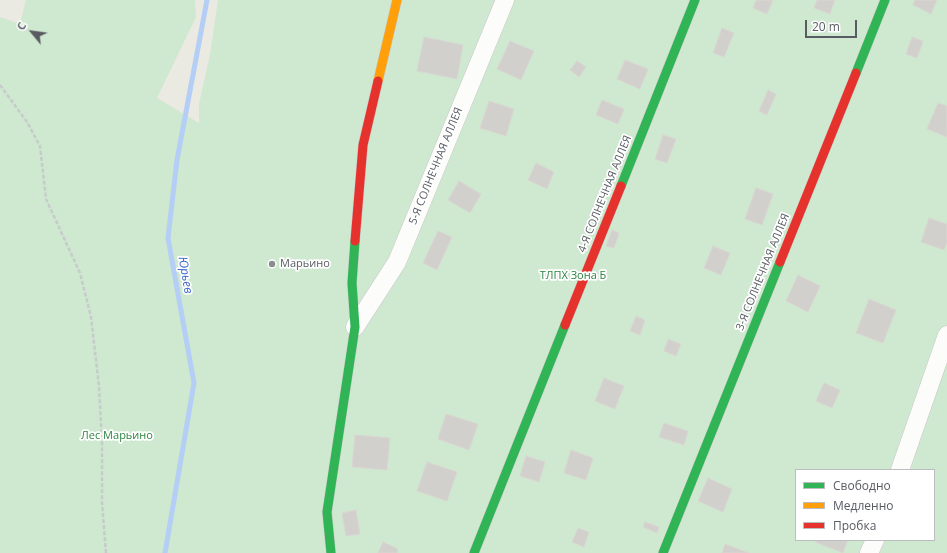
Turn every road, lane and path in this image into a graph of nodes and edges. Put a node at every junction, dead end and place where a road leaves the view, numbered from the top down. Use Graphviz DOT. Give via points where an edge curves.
graph roads {
  1 [pos="397,0"];
  2 [pos="505,0"];
  3 [pos="695,0"];
  4 [pos="885,0"];
  5 [pos="0,85"];
  6 [pos="355,327"];
  7 [pos="947,335"];
  8 [pos="900,469"];
  9 [pos="875,541"];
  10 [pos="106,553"];
  11 [pos="331,553"];
  12 [pos="474,553"];
  13 [pos="663,553"];
  14 [pos="869,553"];
  1 -- 6 [label="street" via="363,145 352,283"];
  2 -- 6 [label="street, 5-Я СОЛНЕЧНАЯ АЛЛЕЯ" via="397,262"];
  3 -- 12 [label="street, 4-Я СОЛНЕЧНАЯ АЛЛЕЯ"];
  4 -- 13 [label="street, 3-Я СОЛНЕЧНАЯ АЛЛЕЯ"];
  5 -- 10 [label="path" via="27,122 40,146 46,199 80,273 91,317 99,386"];
  6 -- 11 [label="street" via="327,512"];
  7 -- 8 [label="street"];
  9 -- 14 [label="street"];
}
